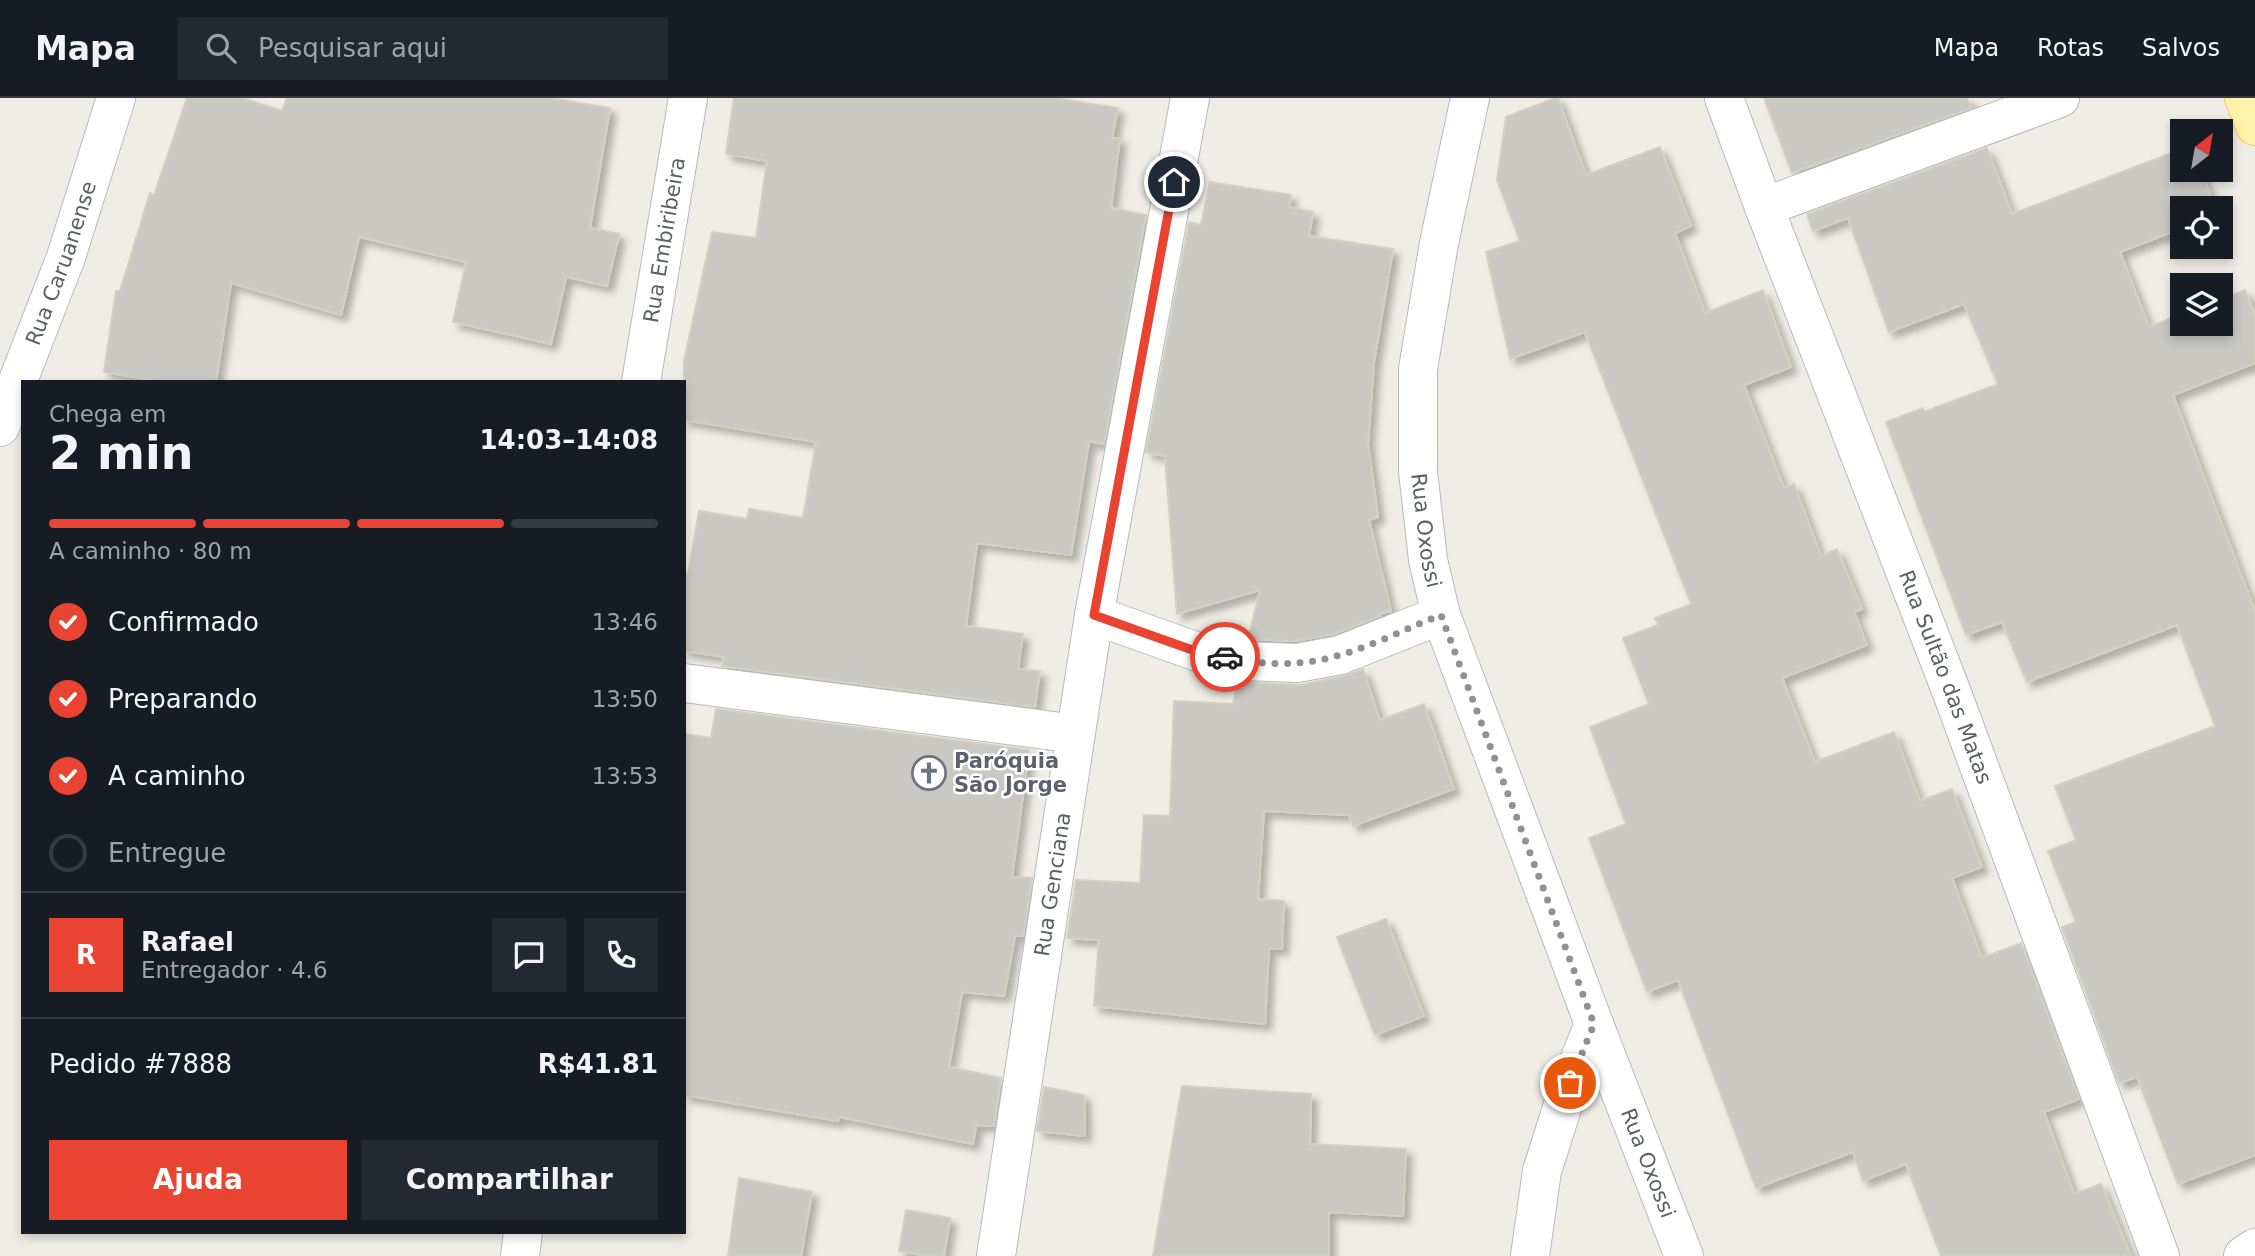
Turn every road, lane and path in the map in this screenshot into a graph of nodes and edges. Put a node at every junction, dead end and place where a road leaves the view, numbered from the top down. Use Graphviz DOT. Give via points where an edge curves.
graph roads {
  1 [pos="116,98"];
  2 [pos="688,98"];
  3 [pos="1470,98"];
  4 [pos="1724,98"];
  5 [pos="2060,98"];
  6 [pos="2244,98"];
  7 [pos="1184,99"];
  8 [pos="2255,126"];
  9 [pos="1764,207"];
  10 [pos="642,380"];
  11 [pos="0,427"];
  12 [pos="1094,615"];
  13 [pos="1441,615"];
  14 [pos="686,682"];
  15 [pos="1076,733"];
  16 [pos="1594,1024"];
  17 [pos="523,1234"];
  18 [pos="2255,1248"];
  19 [pos="520,1256"];
  20 [pos="996,1256"];
  21 [pos="1530,1256"];
  22 [pos="1684,1256"];
  23 [pos="2160,1256"];
  24 [pos="2243,1256"];
  1 -- 11 [label="street, Rua Caruanense" via="65,257"];
  2 -- 10 [label="street, Rua Embiribeira"];
  3 -- 13 [label="street, Rua Oxossi" via="1418,369 1418,471 1428,560"];
  4 -- 9 [label="street, Rua Sultão das Matas"];
  5 -- 9 [label="street"];
  6 -- 8 [label="main road"];
  7 -- 12 [label="street, Rua Genciana"];
  9 -- 23 [label="street, Rua Sultão das Matas" via="1952,692"];
  12 -- 13 [label="street" via="1198,652 1244,662 1297,663 1340,655"];
  12 -- 15 [label="street, Rua Genciana"];
  13 -- 16 [label="street, Rua Oxossi"];
  14 -- 15 [label="street"];
  15 -- 20 [label="street, Rua Genciana"];
  16 -- 21 [label="street" via="1542,1171"];
  16 -- 22 [label="street, Rua Oxossi"];
  17 -- 19 [label="street"];
  18 -- 24 [label="street"];
}
